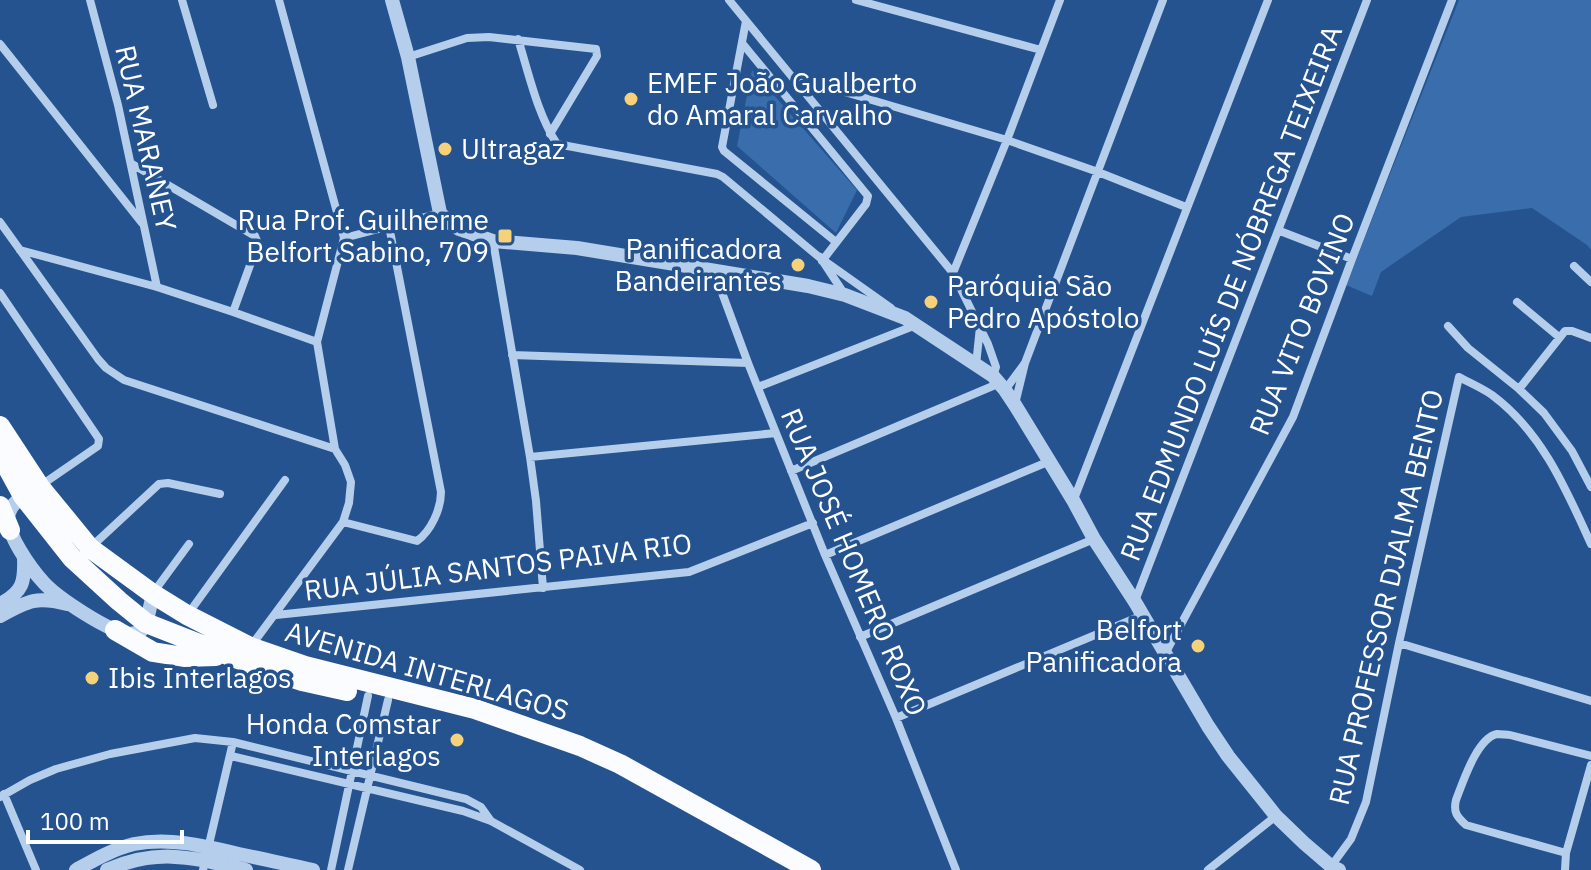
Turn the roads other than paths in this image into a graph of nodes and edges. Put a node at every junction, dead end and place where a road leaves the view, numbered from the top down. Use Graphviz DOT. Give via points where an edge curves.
graph roads {
  1 [pos="90,0"];
  2 [pos="182,0"];
  3 [pos="279,0"];
  4 [pos="392,0"];
  5 [pos="729,0"];
  6 [pos="856,0"];
  7 [pos="1060,0"];
  8 [pos="1163,0"];
  9 [pos="1268,0"];
  10 [pos="1367,0"];
  11 [pos="1452,0"];
  12 [pos="746,21"];
  13 [pos="518,39"];
  14 [pos="742,43"];
  15 [pos="0,44"];
  16 [pos="1041,50"];
  17 [pos="408,57"];
  18 [pos="794,77"];
  19 [pos="213,105"];
  20 [pos="550,134"];
  21 [pos="1007,140"];
  22 [pos="132,164"];
  23 [pos="1098,172"];
  24 [pos="1186,207"];
  25 [pos="440,213"];
  26 [pos="0,222"];
  27 [pos="143,223"];
  28 [pos="389,226"];
  29 [pos="1280,231"];
  30 [pos="344,238"];
  31 [pos="493,241"];
  32 [pos="836,242"];
  33 [pos="19,249"];
  34 [pos="822,259"];
  35 [pos="1352,259"];
  36 [pos="1574,266"];
  37 [pos="713,270"];
  38 [pos="953,273"];
  39 [pos="1591,282"];
  40 [pos="157,287"];
  41 [pos="0,293"];
  42 [pos="845,295"];
  43 [pos="1517,302"];
  44 [pos="233,312"];
  45 [pos="910,321"];
  46 [pos="980,326"];
  47 [pos="1448,326"];
  48 [pos="1559,337"];
  49 [pos="1591,338"];
  50 [pos="317,342"];
  51 [pos="512,355"];
  52 [pos="748,363"];
  53 [pos="1025,363"];
  54 [pos="976,365"];
  55 [pos="999,383"];
  56 [pos="758,387"];
  57 [pos="1519,389"];
  58 [pos="1015,405"];
  59 [pos="0,426"];
  60 [pos="776,433"];
  61 [pos="335,449"];
  62 [pos="0,454"];
  63 [pos="530,457"];
  64 [pos="1050,461"];
  65 [pos="791,471"];
  66 [pos="285,480"];
  67 [pos="1591,487"];
  68 [pos="37,493"];
  69 [pos="220,494"];
  70 [pos="1073,500"];
  71 [pos="0,506"];
  72 [pos="343,522"];
  73 [pos="813,523"];
  74 [pos="10,530"];
  75 [pos="1094,539"];
  76 [pos="189,544"];
  77 [pos="1591,544"];
  78 [pos="90,548"];
  79 [pos="825,555"];
  80 [pos="24,557"];
  81 [pos="543,588"];
  82 [pos="153,594"];
  83 [pos="0,604"];
  84 [pos="71,605"];
  85 [pos="1139,609"];
  86 [pos="187,615"];
  87 [pos="276,615"];
  88 [pos="0,616"];
  89 [pos="146,623"];
  90 [pos="115,630"];
  91 [pos="860,637"];
  92 [pos="1399,643"];
  93 [pos="250,647"];
  94 [pos="1166,652"];
  95 [pos="225,655"];
  96 [pos="378,698"];
  97 [pos="1591,701"];
  98 [pos="896,718"];
  99 [pos="233,742"];
  100 [pos="231,756"];
  101 [pos="1591,756"];
  102 [pos="1591,765"];
  103 [pos="353,772"];
  104 [pos="370,776"];
  105 [pos="350,785"];
  106 [pos="367,789"];
  107 [pos="2,796"];
  108 [pos="1276,816"];
  109 [pos="491,821"];
  110 [pos="1566,853"];
  111 [pos="206,859"];
  112 [pos="1333,869"];
  113 [pos="36,870"];
  114 [pos="76,870"];
  115 [pos="107,870"];
  116 [pos="246,870"];
  117 [pos="313,870"];
  118 [pos="331,870"];
  119 [pos="348,870"];
  120 [pos="580,870"];
  121 [pos="784,870"];
  122 [pos="811,870"];
  123 [pos="956,870"];
  124 [pos="1208,870"];
  125 [pos="1565,870"];
  1 -- 22 [label="street, RUA MARANEY"];
  2 -- 19 [label="street"];
  3 -- 30 [label="street"];
  4 -- 17 [label="street"];
  5 -- 12 [label="street"];
  6 -- 16 [label="street"];
  7 -- 16 [label="street"];
  8 -- 23 [label="street"];
  9 -- 24 [label="street"];
  10 -- 29 [label="street, RUA EDMUNDO LUÍS DE NÓBREGA TEIXEIRA"];
  11 -- 35 [label="street, RUA VITO BOVINO"];
  12 -- 14 [label="street"];
  12 -- 18 [label="street"];
  13 -- 17 [label="street" via="467,38"];
  13 -- 20 [label="street"];
  13 -- 20 [label="street" via="597,50"];
  14 -- 32 [label="street" via="724,151"];
  14 -- 32 [label="street" via="868,196"];
  15 -- 27 [label="street"];
  16 -- 21 [label="street"];
  17 -- 25 [label="street"];
  18 -- 21 [label="street"];
  18 -- 38 [label="street"];
  20 -- 34 [label="street" via="557,144 717,174"];
  21 -- 23 [label="street"];
  21 -- 38 [label="street"];
  22 -- 27 [label="street, RUA MARANEY"];
  22 -- 44 [label="street" via="255,236 257,246"];
  23 -- 24 [label="street"];
  23 -- 53 [label="street"];
  24 -- 70 [label="street"];
  25 -- 28 [label="street"];
  25 -- 31 [label="street" via="459,229"];
  26 -- 33 [label="street"];
  27 -- 40 [label="street, RUA MARANEY"];
  28 -- 30 [label="street"];
  28 -- 72 [label="street" via="441,500 417,541"];
  29 -- 35 [label="street"];
  29 -- 85 [label="street, RUA EDMUNDO LUÍS DE NÓBREGA TEIXEIRA"];
  30 -- 50 [label="street"];
  31 -- 37 [label="street" via="577,248"];
  31 -- 51 [label="street"];
  32 -- 34 [label="street"];
  33 -- 40 [label="street"];
  33 -- 61 [label="street" via="115,375"];
  34 -- 42 [label="street"];
  34 -- 45 [label="street"];
  35 -- 94 [label="street, RUA VITO BOVINO" via="1293,417"];
  36 -- 39 [label="street"];
  37 -- 42 [label="street"];
  37 -- 52 [label="street, RUA JOSÉ HOMERO ROXO"];
  38 -- 46 [label="street"];
  40 -- 44 [label="street"];
  41 -- 68 [label="street" via="99,439 98,446"];
  42 -- 45 [label="street"];
  43 -- 48 [label="street"];
  44 -- 50 [label="street"];
  45 -- 54 [label="street"];
  45 -- 56 [label="street"];
  46 -- 54 [label="street"];
  46 -- 55 [label="street"];
  47 -- 57 [label="street"];
  48 -- 49 [label="street" via="1572,331"];
  48 -- 57 [label="street"];
  50 -- 61 [label="street"];
  51 -- 52 [label="street"];
  51 -- 63 [label="street"];
  52 -- 56 [label="street, RUA JOSÉ HOMERO ROXO"];
  53 -- 55 [label="street"];
  53 -- 58 [label="street"];
  54 -- 55 [label="street"];
  55 -- 58 [label="street"];
  55 -- 65 [label="street"];
  56 -- 60 [label="street, RUA JOSÉ HOMERO ROXO"];
  57 -- 67 [label="street" via="1561,436"];
  58 -- 64 [label="street"];
  59 -- 68 [label="main road, AVENIDA INTERLAGOS"];
  60 -- 63 [label="street"];
  60 -- 65 [label="street, RUA JOSÉ HOMERO ROXO"];
  61 -- 72 [label="street" via="351,482"];
  62 -- 68 [label="main road, AVENIDA INTERLAGOS"];
  63 -- 81 [label="street"];
  64 -- 70 [label="street"];
  64 -- 79 [label="street"];
  65 -- 73 [label="street, RUA JOSÉ HOMERO ROXO"];
  66 -- 86 [label="street"];
  68 -- 74 [label="street" via="9,510"];
  68 -- 78 [label="main road, AVENIDA INTERLAGOS"];
  68 -- 89 [label="main road, AVENIDA INTERLAGOS" via="72,558"];
  69 -- 78 [label="street" via="159,484"];
  70 -- 75 [label="street"];
  71 -- 74 [label="main road"];
  72 -- 87 [label="street"];
  73 -- 79 [label="street, RUA JOSÉ HOMERO ROXO"];
  73 -- 81 [label="street, RUA JÚLIA SANTOS PAIVA RIO" via="689,572"];
  74 -- 80 [label="street"];
  75 -- 85 [label="street"];
  75 -- 91 [label="street"];
  76 -- 82 [label="street"];
  77 -- 92 [label="street, RUA PROFESSOR DJALMA BENTO" via="1548,455 1531,433 1491,394 1459,377"];
  78 -- 82 [label="main road, AVENIDA INTERLAGOS"];
  79 -- 91 [label="street, RUA JOSÉ HOMERO ROXO"];
  80 -- 83 [label="street" via="22,586"];
  80 -- 84 [label="street"];
  81 -- 87 [label="street, RUA JÚLIA SANTOS PAIVA RIO"];
  82 -- 86 [label="main road, AVENIDA INTERLAGOS"];
  82 -- 89 [label="street"];
  84 -- 88 [label="street" via="32,601"];
  84 -- 90 [label="street"];
  85 -- 94 [label="street"];
  85 -- 98 [label="street"];
  86 -- 93 [label="main road, AVENIDA INTERLAGOS"];
  87 -- 93 [label="street"];
  89 -- 90 [label="street" via="135,633"];
  89 -- 95 [label="main road, AVENIDA INTERLAGOS"];
  90 -- 95 [label="main road" via="153,652"];
  91 -- 98 [label="street, RUA JOSÉ HOMERO ROXO"];
  92 -- 97 [label="street"];
  92 -- 112 [label="street, RUA PROFESSOR DJALMA BENTO" via="1366,802"];
  93 -- 122 [label="main road, AVENIDA INTERLAGOS" via="475,709 580,746"];
  94 -- 108 [label="street" via="1228,756"];
  95 -- 96 [label="main road, AVENIDA INTERLAGOS" via="302,681"];
  96 -- 103 [label="street"];
  96 -- 104 [label="street"];
  96 -- 121 [label="main road, AVENIDA INTERLAGOS" via="479,723 573,756"];
  98 -- 123 [label="street, RUA JOSÉ HOMERO ROXO"];
  99 -- 100 [label="street"];
  99 -- 103 [label="street"];
  99 -- 107 [label="street" via="195,738 110,754 56,769"];
  100 -- 105 [label="street"];
  100 -- 111 [label="street"];
  101 -- 110 [label="street" via="1493,735 1477,752 1454,807 1466,825"];
  102 -- 110 [label="street"];
  103 -- 104 [label="street"];
  103 -- 105 [label="street"];
  104 -- 106 [label="street"];
  104 -- 109 [label="street" via="470,801"];
  105 -- 106 [label="street"];
  105 -- 118 [label="street"];
  106 -- 109 [label="street"];
  106 -- 119 [label="street"];
  107 -- 113 [label="street"];
  108 -- 112 [label="street"];
  108 -- 124 [label="street"];
  109 -- 120 [label="street"];
  110 -- 125 [label="street"];
  111 -- 114 [label="street" via="181,842 134,844"];
  111 -- 115 [label="street" via="168,855"];
  111 -- 116 [label="street"];
  111 -- 117 [label="street"];
}
